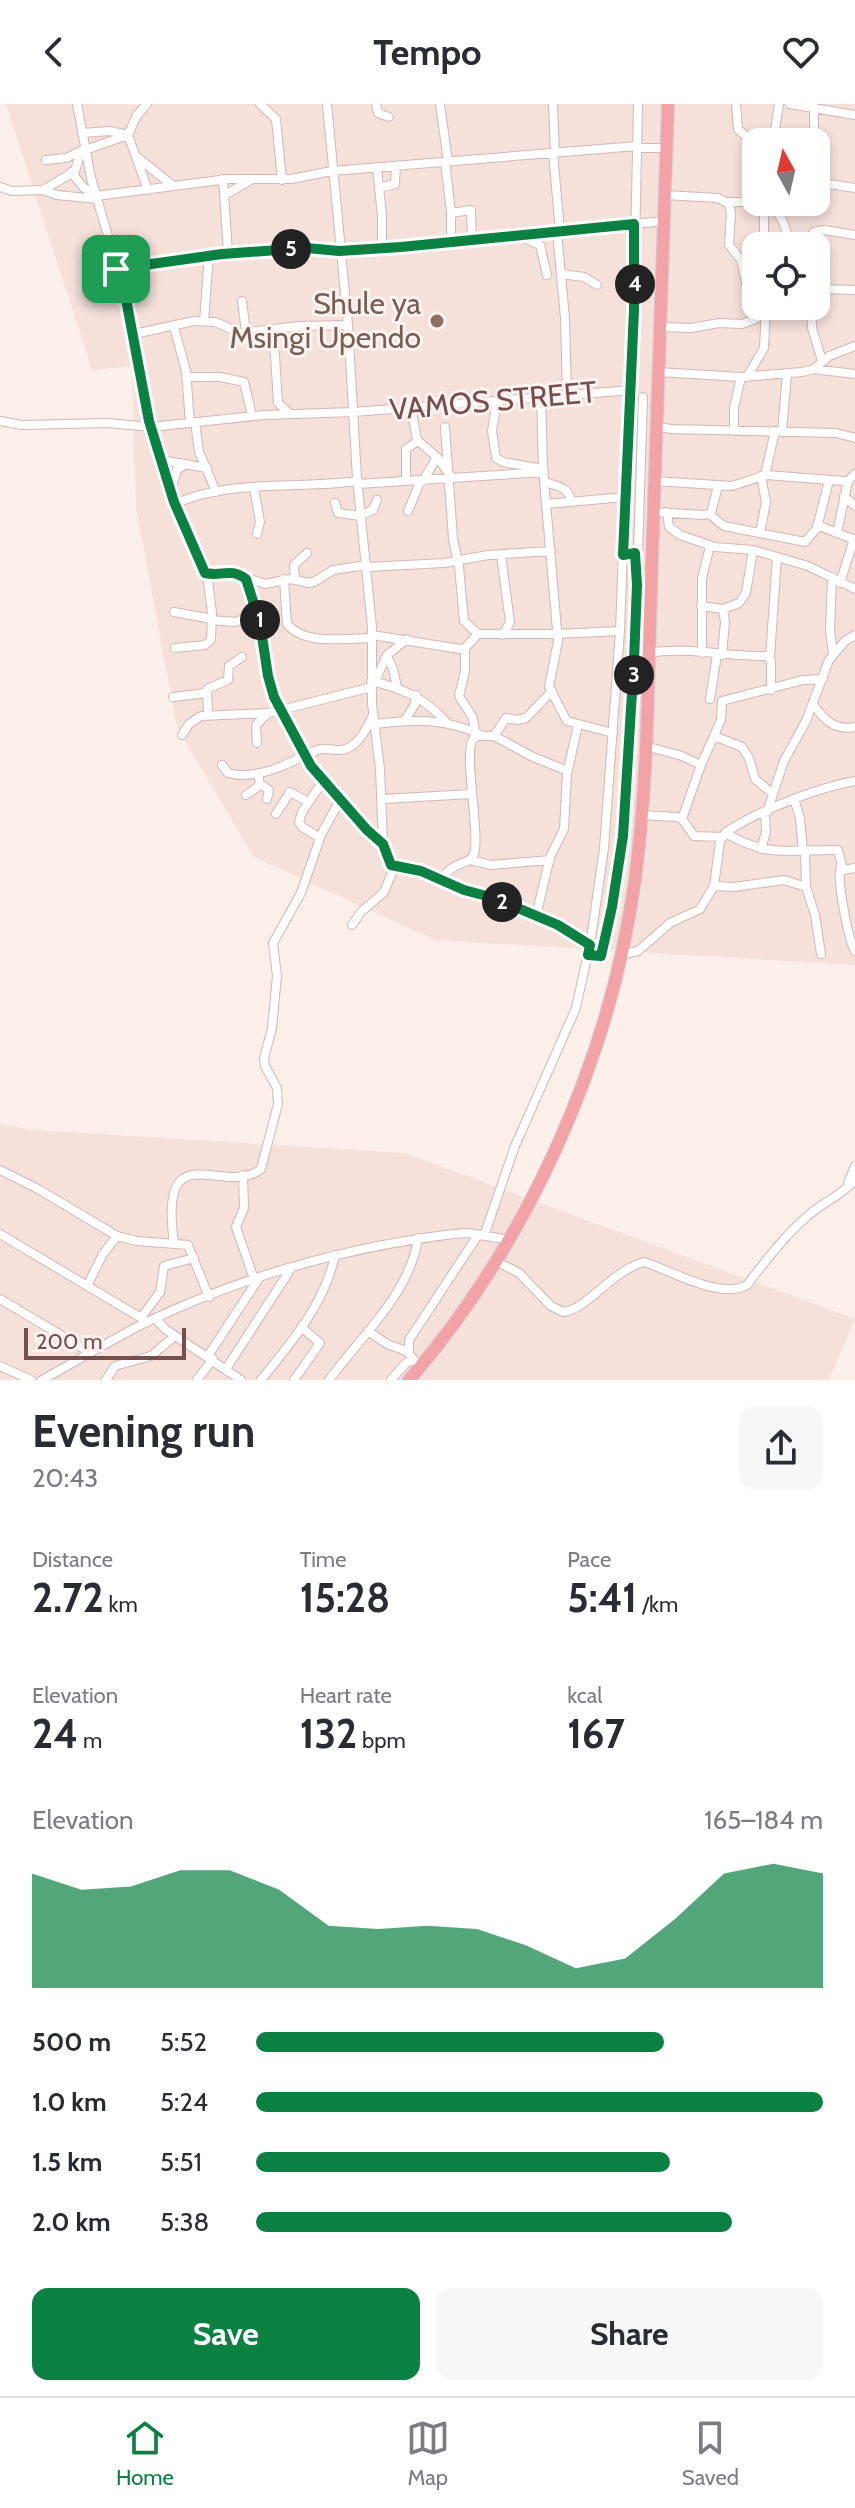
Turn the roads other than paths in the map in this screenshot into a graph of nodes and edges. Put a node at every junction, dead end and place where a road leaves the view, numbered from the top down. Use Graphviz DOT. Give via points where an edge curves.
graph roads {
  1 [pos="77,104"];
  2 [pos="147,104"];
  3 [pos="260,104"];
  4 [pos="275,104"];
  5 [pos="327,104"];
  6 [pos="376,104"];
  7 [pos="440,104"];
  8 [pos="553,104"];
  9 [pos="638,104"];
  10 [pos="668,104"];
  11 [pos="736,104"];
  12 [pos="779,104"];
  13 [pos="790,104"];
  14 [pos="802,105"];
  15 [pos="814,107"];
  16 [pos="855,115"];
  17 [pos="389,117"];
  18 [pos="276,118"];
  19 [pos="775,128"];
  20 [pos="814,128"];
  21 [pos="82,133"];
  22 [pos="742,133"];
  23 [pos="128,135"];
  24 [pos="637,147"];
  25 [pos="667,148"];
  26 [pos="84,150"];
  27 [pos="554,153"];
  28 [pos="137,157"];
  29 [pos="46,160"];
  30 [pos="447,162"];
  31 [pos="396,166"];
  32 [pos="377,167"];
  33 [pos="332,171"];
  34 [pos="71,172"];
  35 [pos="223,179"];
  36 [pos="252,179"];
  37 [pos="282,180"];
  38 [pos="830,184"];
  39 [pos="172,185"];
  40 [pos="0,187"];
  41 [pos="379,188"];
  42 [pos="855,188"];
  43 [pos="43,190"];
  44 [pos="148,190"];
  45 [pos="665,195"];
  46 [pos="96,196"];
  47 [pos="225,196"];
  48 [pos="727,202"];
  49 [pos="742,202"];
  50 [pos="451,213"];
  51 [pos="664,221"];
  52 [pos="634,224"];
  53 [pos="559,232"];
  54 [pos="814,232"];
  55 [pos="524,235"];
  56 [pos="855,235"];
  57 [pos="472,241"];
  58 [pos="451,243"];
  59 [pos="382,248"];
  60 [pos="339,251"];
  61 [pos="228,253"];
  62 [pos="209,255"];
  63 [pos="742,268"];
  64 [pos="116,269"];
  65 [pos="561,274"];
  66 [pos="547,275"];
  67 [pos="597,285"];
  68 [pos="830,289"];
  69 [pos="855,290"];
  70 [pos="242,301"];
  71 [pos="752,320"];
  72 [pos="766,320"];
  73 [pos="812,320"];
  74 [pos="204,321"];
  75 [pos="348,325"];
  76 [pos="174,327"];
  77 [pos="660,327"];
  78 [pos="284,328"];
  79 [pos="271,329"];
  80 [pos="246,332"];
  81 [pos="134,334"];
  82 [pos="273,346"];
  83 [pos="855,346"];
  84 [pos="837,353"];
  85 [pos="822,361"];
  86 [pos="812,369"];
  87 [pos="658,372"];
  88 [pos="838,372"];
  89 [pos="787,374"];
  90 [pos="855,374"];
  91 [pos="186,377"];
  92 [pos="744,377"];
  93 [pos="631,393"];
  94 [pos="567,394"];
  95 [pos="541,395"];
  96 [pos="650,397"];
  97 [pos="497,400"];
  98 [pos="411,407"];
  99 [pos="354,412"];
  100 [pos="291,414"];
  101 [pos="252,416"];
  102 [pos="0,421"];
  103 [pos="192,423"];
  104 [pos="655,426"];
  105 [pos="151,427"];
  106 [pos="445,427"];
  107 [pos="734,431"];
  108 [pos="778,432"];
  109 [pos="854,436"];
  110 [pos="418,441"];
  111 [pos="199,452"];
  112 [pos="437,457"];
  113 [pos="161,460"];
  114 [pos="186,464"];
  115 [pos="207,468"];
  116 [pos="544,475"];
  117 [pos="763,475"];
  118 [pos="450,477"];
  119 [pos="852,477"];
  120 [pos="829,480"];
  121 [pos="406,481"];
  122 [pos="655,481"];
  123 [pos="421,482"];
  124 [pos="358,483"];
  125 [pos="718,486"];
  126 [pos="254,488"];
  127 [pos="171,490"];
  128 [pos="216,492"];
  129 [pos="625,497"];
  130 [pos="844,498"];
  131 [pos="377,500"];
  132 [pos="571,501"];
  133 [pos="335,503"];
  134 [pos="175,504"];
  135 [pos="546,504"];
  136 [pos="824,506"];
  137 [pos="855,506"];
  138 [pos="408,511"];
  139 [pos="660,512"];
  140 [pos="709,514"];
  141 [pos="361,516"];
  142 [pos="817,525"];
  143 [pos="760,533"];
  144 [pos="837,533"];
  145 [pos="257,534"];
  146 [pos="854,539"];
  147 [pos="710,546"];
  148 [pos="652,549"];
  149 [pos="753,550"];
  150 [pos="551,551"];
  151 [pos="307,553"];
  152 [pos="636,553"];
  153 [pos="501,555"];
  154 [pos="623,555"];
  155 [pos="777,557"];
  156 [pos="457,561"];
  157 [pos="367,566"];
  158 [pos="205,573"];
  159 [pos="220,575"];
  160 [pos="246,579"];
  161 [pos="284,579"];
  162 [pos="295,580"];
  163 [pos="836,580"];
  164 [pos="855,589"];
  165 [pos="210,590"];
  166 [pos="701,606"];
  167 [pos="723,609"];
  168 [pos="174,612"];
  169 [pos="258,614"];
  170 [pos="212,620"];
  171 [pos="620,631"];
  172 [pos="478,634"];
  173 [pos="557,634"];
  174 [pos="503,635"];
  175 [pos="855,635"];
  176 [pos="372,636"];
  177 [pos="407,639"];
  178 [pos="175,648"];
  179 [pos="465,648"];
  180 [pos="648,653"];
  181 [pos="702,653"];
  182 [pos="833,654"];
  183 [pos="720,655"];
  184 [pos="387,656"];
  185 [pos="242,657"];
  186 [pos="770,657"];
  187 [pos="823,679"];
  188 [pos="372,683"];
  189 [pos="397,687"];
  190 [pos="771,690"];
  191 [pos="552,691"];
  192 [pos="206,693"];
  193 [pos="416,695"];
  194 [pos="173,697"];
  195 [pos="710,699"];
  196 [pos="813,704"];
  197 [pos="281,709"];
  198 [pos="269,713"];
  199 [pos="208,714"];
  200 [pos="374,720"];
  201 [pos="405,720"];
  202 [pos="447,723"];
  203 [pos="578,725"];
  204 [pos="855,727"];
  205 [pos="613,733"];
  206 [pos="479,734"];
  207 [pos="182,735"];
  208 [pos="494,736"];
  209 [pos="714,736"];
  210 [pos="257,743"];
  211 [pos="645,746"];
  212 [pos="306,755"];
  213 [pos="222,765"];
  214 [pos="701,765"];
  215 [pos="568,771"];
  216 [pos="259,773"];
  217 [pos="324,780"];
  218 [pos="855,781"];
  219 [pos="260,784"];
  220 [pos="472,794"];
  221 [pos="773,794"];
  222 [pos="246,795"];
  223 [pos="267,799"];
  224 [pos="382,799"];
  225 [pos="794,799"];
  226 [pos="340,800"];
  227 [pos="308,802"];
  228 [pos="766,813"];
  229 [pos="276,814"];
  230 [pos="641,815"];
  231 [pos="682,819"];
  232 [pos="724,835"];
  233 [pos="320,838"];
  234 [pos="604,842"];
  235 [pos="622,842"];
  236 [pos="383,844"];
  237 [pos="761,849"];
  238 [pos="804,851"];
  239 [pos="470,860"];
  240 [pos="550,860"];
  241 [pos="842,866"];
  242 [pos="394,868"];
  243 [pos="855,868"];
  244 [pos="441,880"];
  245 [pos="714,886"];
  246 [pos="806,887"];
  247 [pos="536,916"];
  248 [pos="352,925"];
  249 [pos="589,950"];
  250 [pos="855,951"];
  251 [pos="821,954"];
  252 [pos="601,956"];
  253 [pos="620,957"];
  254 [pos="855,1166"];
  255 [pos="0,1170"];
  256 [pos="243,1175"];
  257 [pos="855,1180"];
  258 [pos="855,1190"];
  259 [pos="841,1194"];
  260 [pos="0,1234"];
  261 [pos="117,1236"];
  262 [pos="481,1236"];
  263 [pos="418,1238"];
  264 [pos="509,1240"];
  265 [pos="174,1243"];
  266 [pos="335,1255"];
  267 [pos="194,1258"];
  268 [pos="496,1261"];
  269 [pos="290,1270"];
  270 [pos="257,1279"];
  271 [pos="87,1286"];
  272 [pos="209,1297"];
  273 [pos="0,1299"];
  274 [pos="149,1319"];
  275 [pos="301,1327"];
  276 [pos="368,1331"];
  277 [pos="175,1336"];
  278 [pos="91,1353"];
  279 [pos="211,1358"];
  280 [pos="414,1360"];
  281 [pos="0,1366"];
  282 [pos="226,1369"];
  283 [pos="31,1380"];
  284 [pos="42,1380"];
  285 [pos="106,1380"];
  286 [pos="197,1380"];
  287 [pos="241,1380"];
  288 [pos="261,1380"];
  289 [pos="294,1380"];
  290 [pos="329,1380"];
  291 [pos="391,1380"];
  292 [pos="409,1380"];
  1 -- 21 [label="street"];
  2 -- 23 [label="street"];
  3 -- 18 [label="street"];
  4 -- 18 [label="street"];
  5 -- 33 [label="street"];
  6 -- 17 [label="street" via="378,113"];
  7 -- 30 [label="street"];
  8 -- 27 [label="street"];
  9 -- 24 [label="street"];
  10 -- 25 [label="highway"];
  11 -- 22 [label="street"];
  12 -- 19 [label="street"];
  13 -- 14 [label="street"];
  14 -- 15 [label="street"];
  15 -- 16 [label="street"];
  15 -- 20 [label="street"];
  18 -- 37 [label="street"];
  21 -- 23 [label="street"];
  21 -- 26 [label="street"];
  23 -- 26 [label="street"];
  23 -- 28 [label="street"];
  24 -- 25 [label="street"];
  24 -- 27 [label="street"];
  24 -- 52 [label="street"];
  25 -- 45 [label="highway"];
  26 -- 29 [label="street"];
  26 -- 34 [label="street"];
  26 -- 46 [label="street"];
  27 -- 30 [label="street"];
  27 -- 53 [label="street"];
  28 -- 39 [label="street"];
  28 -- 44 [label="street"];
  30 -- 31 [label="street"];
  30 -- 50 [label="street"];
  31 -- 32 [label="street"];
  31 -- 41 [label="street" via="395,184"];
  32 -- 33 [label="street"];
  32 -- 41 [label="street"];
  33 -- 37 [label="street"];
  33 -- 60 [label="street"];
  34 -- 43 [label="street"];
  34 -- 46 [label="street"];
  35 -- 36 [label="street"];
  35 -- 39 [label="street"];
  35 -- 47 [label="street"];
  36 -- 37 [label="street"];
  36 -- 47 [label="street"];
  38 -- 42 [label="street"];
  39 -- 44 [label="street"];
  40 -- 43 [label="street"];
  41 -- 59 [label="street"];
  43 -- 46 [label="street"];
  44 -- 46 [label="street"];
  45 -- 48 [label="street"];
  45 -- 51 [label="highway"];
  46 -- 64 [label="street"];
  47 -- 61 [label="street"];
  48 -- 49 [label="street"];
  48 -- 63 [label="street" via="729,245"];
  50 -- 57 [label="street" via="471,210"];
  50 -- 58 [label="street"];
  51 -- 52 [label="street"];
  51 -- 77 [label="highway"];
  52 -- 53 [label="street"];
  52 -- 93 [label="street"];
  53 -- 55 [label="street"];
  53 -- 65 [label="street"];
  54 -- 56 [label="street"];
  55 -- 57 [label="street"];
  55 -- 66 [label="street" via="540,245"];
  57 -- 58 [label="street"];
  58 -- 59 [label="street"];
  59 -- 60 [label="street"];
  60 -- 61 [label="street"];
  60 -- 75 [label="street"];
  61 -- 62 [label="street"];
  62 -- 64 [label="street"];
  62 -- 74 [label="street"];
  64 -- 81 [label="street"];
  65 -- 67 [label="street"];
  65 -- 94 [label="street"];
  68 -- 69 [label="street"];
  70 -- 80 [label="street"];
  71 -- 77 [label="street"];
  72 -- 92 [label="street" via="764,348"];
  73 -- 85 [label="street"];
  74 -- 76 [label="street"];
  74 -- 80 [label="street"];
  75 -- 78 [label="street"];
  75 -- 99 [label="street"];
  76 -- 81 [label="street"];
  76 -- 91 [label="street"];
  77 -- 87 [label="highway"];
  78 -- 79 [label="street"];
  78 -- 82 [label="street"];
  79 -- 80 [label="street"];
  79 -- 82 [label="street"];
  81 -- 105 [label="street"];
  82 -- 100 [label="street" via="278,403"];
  83 -- 84 [label="street"];
  84 -- 85 [label="street"];
  84 -- 88 [label="street"];
  85 -- 86 [label="street"];
  86 -- 88 [label="street"];
  86 -- 89 [label="street"];
  87 -- 92 [label="street"];
  87 -- 96 [label="highway"];
  88 -- 90 [label="street"];
  89 -- 92 [label="street"];
  89 -- 108 [label="street"];
  91 -- 101 [label="street" via="244,382"];
  91 -- 103 [label="street"];
  92 -- 107 [label="street" via="734,408"];
  93 -- 94 [label="street, VAMOS STREET"];
  93 -- 96 [label="street, VAMOS STREET"];
  93 -- 129 [label="street"];
  94 -- 95 [label="street, VAMOS STREET"];
  95 -- 97 [label="street, VAMOS STREET"];
  95 -- 116 [label="street"];
  96 -- 104 [label="highway"];
  96 -- 152 [label="street"];
  97 -- 98 [label="street, VAMOS STREET"];
  97 -- 116 [label="street" via="492,431 496,458"];
  98 -- 99 [label="street, VAMOS STREET"];
  98 -- 110 [label="street"];
  99 -- 100 [label="street, VAMOS STREET"];
  99 -- 124 [label="street"];
  100 -- 101 [label="street, VAMOS STREET"];
  101 -- 103 [label="street, VAMOS STREET"];
  102 -- 105 [label="street, VAMOS STREET"];
  103 -- 105 [label="street, VAMOS STREET"];
  103 -- 111 [label="street"];
  104 -- 107 [label="street"];
  104 -- 122 [label="highway"];
  105 -- 113 [label="street"];
  106 -- 118 [label="street"];
  107 -- 108 [label="street"];
  108 -- 109 [label="street"];
  108 -- 117 [label="street"];
  110 -- 112 [label="street"];
  110 -- 121 [label="street" via="406,449"];
  111 -- 114 [label="street"];
  111 -- 115 [label="street"];
  112 -- 118 [label="street"];
  112 -- 123 [label="street"];
  113 -- 114 [label="street"];
  113 -- 127 [label="street"];
  114 -- 115 [label="street"];
  114 -- 127 [label="street" via="174,475"];
  115 -- 128 [label="street"];
  116 -- 118 [label="street"];
  116 -- 132 [label="street" via="568,491"];
  116 -- 135 [label="street"];
  117 -- 120 [label="street"];
  117 -- 125 [label="street"];
  117 -- 143 [label="street" via="766,502"];
  118 -- 123 [label="street"];
  118 -- 156 [label="street"];
  119 -- 120 [label="street"];
  119 -- 130 [label="street"];
  120 -- 136 [label="street"];
  121 -- 123 [label="street"];
  121 -- 124 [label="street"];
  122 -- 125 [label="street"];
  122 -- 139 [label="highway"];
  123 -- 138 [label="street"];
  124 -- 126 [label="street"];
  124 -- 141 [label="street"];
  125 -- 140 [label="street"];
  126 -- 128 [label="street"];
  126 -- 145 [label="street"];
  127 -- 134 [label="street"];
  128 -- 134 [label="street"];
  129 -- 132 [label="street"];
  129 -- 154 [label="street"];
  130 -- 136 [label="street"];
  130 -- 137 [label="street"];
  130 -- 144 [label="street"];
  131 -- 141 [label="street" via="373,510"];
  132 -- 135 [label="street"];
  133 -- 141 [label="street" via="338,513"];
  134 -- 158 [label="street"];
  135 -- 150 [label="street"];
  136 -- 142 [label="street"];
  139 -- 140 [label="street"];
  139 -- 147 [label="street" via="673,531"];
  139 -- 148 [label="highway"];
  140 -- 143 [label="street" via="724,526"];
  141 -- 157 [label="street"];
  142 -- 143 [label="street" via="805,542"];
  142 -- 144 [label="street"];
  144 -- 146 [label="street"];
  146 -- 163 [label="street"];
  147 -- 149 [label="street"];
  147 -- 166 [label="street"];
  148 -- 152 [label="street"];
  148 -- 180 [label="highway"];
  149 -- 155 [label="street"];
  149 -- 167 [label="street" via="745,598"];
  150 -- 153 [label="street"];
  150 -- 173 [label="street"];
  151 -- 162 [label="street" via="294,565"];
  152 -- 154 [label="street"];
  152 -- 235 [label="street"];
  153 -- 156 [label="street"];
  153 -- 174 [label="street" via="510,622"];
  154 -- 171 [label="street"];
  155 -- 163 [label="street"];
  155 -- 186 [label="street"];
  156 -- 157 [label="street"];
  156 -- 172 [label="street" via="462,615"];
  157 -- 162 [label="street" via="333,570 314,582"];
  157 -- 176 [label="street"];
  158 -- 159 [label="street"];
  158 -- 165 [label="street"];
  159 -- 160 [label="street" via="229,572"];
  159 -- 165 [label="street"];
  160 -- 161 [label="street" via="265,584"];
  160 -- 169 [label="street"];
  161 -- 162 [label="street"];
  161 -- 176 [label="street" via="287,624 297,634"];
  163 -- 164 [label="street"];
  163 -- 182 [label="street"];
  165 -- 170 [label="street"];
  166 -- 167 [label="street"];
  166 -- 181 [label="street"];
  167 -- 183 [label="street"];
  168 -- 170 [label="street"];
  169 -- 170 [label="street" via="235,622"];
  169 -- 197 [label="street" via="268,676"];
  170 -- 178 [label="street" via="209,643"];
  171 -- 173 [label="street"];
  171 -- 205 [label="street"];
  172 -- 174 [label="street"];
  172 -- 179 [label="street"];
  173 -- 174 [label="street"];
  173 -- 191 [label="street" via="549,679"];
  175 -- 182 [label="street"];
  176 -- 177 [label="street"];
  176 -- 188 [label="street"];
  177 -- 179 [label="street"];
  177 -- 184 [label="street"];
  179 -- 206 [label="street" via="459,696"];
  180 -- 181 [label="street"];
  180 -- 211 [label="highway"];
  181 -- 183 [label="street"];
  182 -- 187 [label="street"];
  183 -- 186 [label="street"];
  183 -- 195 [label="street"];
  184 -- 188 [label="street"];
  184 -- 189 [label="street"];
  185 -- 192 [label="street" via="229,666 228,680"];
  186 -- 190 [label="street"];
  187 -- 190 [label="street"];
  187 -- 196 [label="street"];
  188 -- 189 [label="street"];
  188 -- 197 [label="street"];
  188 -- 200 [label="street"];
  189 -- 193 [label="street"];
  190 -- 209 [label="street" via="725,698"];
  191 -- 203 [label="street" via="567,721"];
  191 -- 208 [label="street" via="526,718 502,721"];
  192 -- 194 [label="street"];
  192 -- 199 [label="street"];
  193 -- 201 [label="street"];
  193 -- 202 [label="street"];
  196 -- 204 [label="street" via="837,728"];
  196 -- 221 [label="street"];
  197 -- 198 [label="street"];
  197 -- 212 [label="street"];
  198 -- 199 [label="street"];
  198 -- 210 [label="street" via="256,725"];
  199 -- 207 [label="street" via="196,718"];
  200 -- 201 [label="street"];
  200 -- 212 [label="street" via="351,747 322,747"];
  200 -- 224 [label="street"];
  201 -- 202 [label="street"];
  202 -- 206 [label="street"];
  203 -- 205 [label="street"];
  203 -- 215 [label="street"];
  205 -- 234 [label="street"];
  206 -- 208 [label="street"];
  206 -- 220 [label="street" via="470,746"];
  208 -- 215 [label="street"];
  209 -- 214 [label="street"];
  209 -- 221 [label="street" via="742,747 755,779"];
  211 -- 214 [label="street"];
  211 -- 230 [label="highway"];
  212 -- 216 [label="street"];
  212 -- 217 [label="street"];
  213 -- 216 [label="street" via="231,774"];
  214 -- 231 [label="street"];
  215 -- 240 [label="street" via="564,829"];
  216 -- 219 [label="street"];
  217 -- 226 [label="street"];
  217 -- 227 [label="street"];
  218 -- 225 [label="street"];
  219 -- 222 [label="street"];
  219 -- 223 [label="street" via="269,790"];
  220 -- 224 [label="street"];
  220 -- 239 [label="street" via="475,851"];
  221 -- 228 [label="street"];
  224 -- 236 [label="street"];
  225 -- 228 [label="street"];
  225 -- 238 [label="street"];
  226 -- 233 [label="street"];
  226 -- 236 [label="street"];
  227 -- 229 [label="street" via="290,792"];
  227 -- 233 [label="street" via="299,823"];
  228 -- 232 [label="street"];
  228 -- 237 [label="street"];
  230 -- 231 [label="street"];
  230 -- 253 [label="highway"];
  231 -- 232 [label="street" via="694,836"];
  232 -- 237 [label="street"];
  232 -- 245 [label="street"];
  233 -- 256 [label="street" via="301,893 273,943 277,976 264,1053 278,1104 261,1169"];
  234 -- 235 [label="street"];
  234 -- 249 [label="street"];
  235 -- 252 [label="street"];
  236 -- 242 [label="street"];
  237 -- 238 [label="street"];
  238 -- 241 [label="street" via="838,850"];
  238 -- 246 [label="street"];
  239 -- 240 [label="street" via="491,865"];
  239 -- 244 [label="street"];
  240 -- 247 [label="street"];
  241 -- 243 [label="street"];
  241 -- 250 [label="street" via="838,876"];
  242 -- 244 [label="street"];
  242 -- 248 [label="street" via="384,892"];
  244 -- 247 [label="street"];
  245 -- 246 [label="street" via="784,880"];
  245 -- 253 [label="street" via="694,913 670,923 638,951"];
  246 -- 251 [label="street"];
  247 -- 249 [label="street" via="558,925"];
  249 -- 252 [label="street"];
  249 -- 262 [label="street" via="576,1008"];
  252 -- 253 [label="street"];
  253 -- 264 [label="highway" via="566,1125"];
  254 -- 259 [label="street"];
  255 -- 261 [label="street"];
  256 -- 265 [label="street" via="194,1174 180,1183 171,1202"];
  256 -- 270 [label="street" via="244,1208 236,1227"];
  257 -- 259 [label="street"];
  258 -- 259 [label="street"];
  259 -- 268 [label="street" via="796,1226 739,1290 713,1287 644,1262 620,1273 574,1310 563,1312 519,1273"];
  260 -- 271 [label="street"];
  261 -- 265 [label="street"];
  261 -- 271 [label="street"];
  262 -- 263 [label="street"];
  262 -- 264 [label="street"];
  262 -- 280 [label="street" via="413,1332 408,1344"];
  263 -- 266 [label="street"];
  263 -- 276 [label="street" via="412,1267"];
  264 -- 268 [label="highway"];
  265 -- 267 [label="street" via="188,1245"];
  266 -- 269 [label="street"];
  266 -- 275 [label="street" via="330,1278"];
  267 -- 272 [label="street"];
  267 -- 274 [label="street" via="164,1266"];
  268 -- 280 [label="highway"];
  269 -- 270 [label="street"];
  269 -- 282 [label="street"];
  270 -- 272 [label="street"];
  270 -- 279 [label="street"];
  271 -- 274 [label="street"];
  272 -- 274 [label="street"];
  273 -- 278 [label="street"];
  274 -- 277 [label="street"];
  274 -- 278 [label="street"];
  275 -- 288 [label="street"];
  275 -- 289 [label="street" via="320,1343"];
  276 -- 280 [label="street"];
  276 -- 290 [label="street"];
  277 -- 279 [label="street"];
  277 -- 285 [label="street" via="151,1356 115,1366"];
  278 -- 284 [label="street"];
  279 -- 282 [label="street"];
  279 -- 286 [label="street"];
  280 -- 291 [label="street"];
  280 -- 292 [label="highway"];
  281 -- 283 [label="street"];
  282 -- 287 [label="street"];
}
